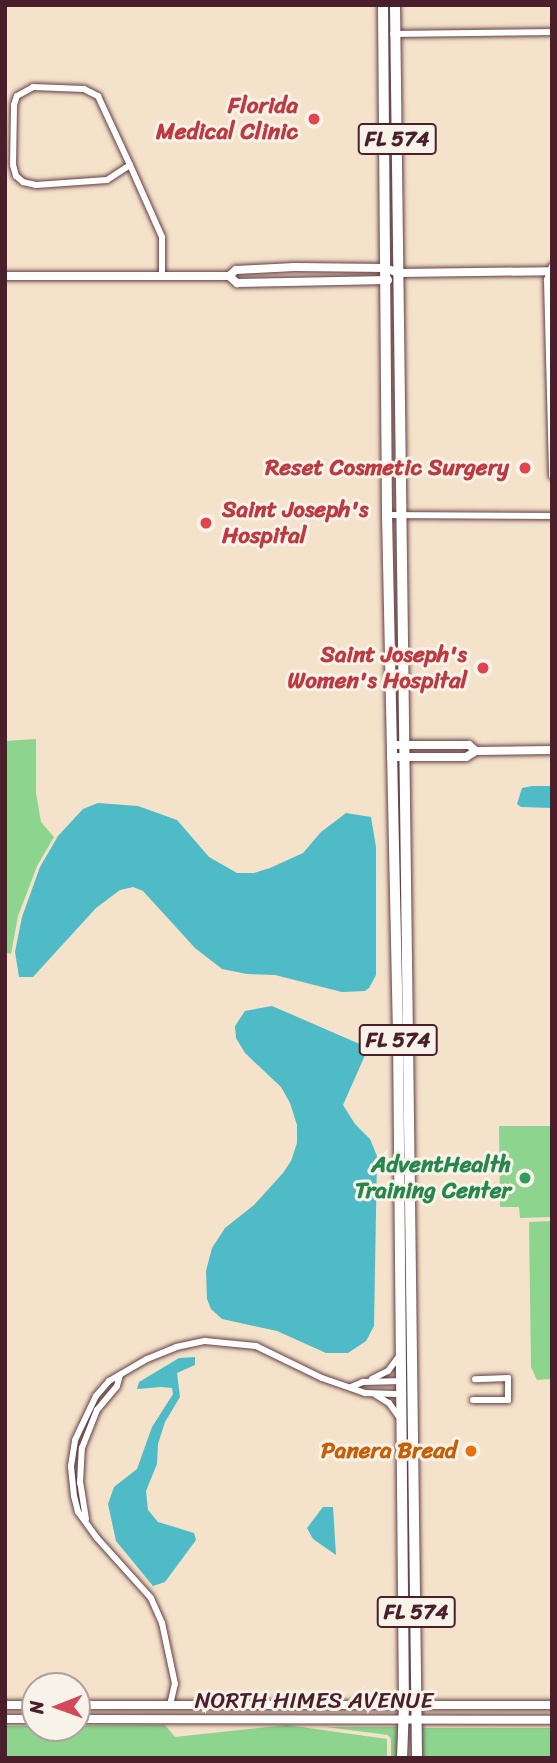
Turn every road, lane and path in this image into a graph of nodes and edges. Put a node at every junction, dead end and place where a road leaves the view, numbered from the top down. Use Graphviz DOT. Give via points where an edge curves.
graph roads {
  1 [pos="383,5"];
  2 [pos="396,5"];
  3 [pos="552,32"];
  4 [pos="383,34"];
  5 [pos="396,34"];
  6 [pos="130,165"];
  7 [pos="385,268"];
  8 [pos="551,269"];
  9 [pos="399,273"];
  10 [pos="5,276"];
  11 [pos="162,276"];
  12 [pos="229,276"];
  13 [pos="385,282"];
  14 [pos="552,476"];
  15 [pos="387,515"];
  16 [pos="400,515"];
  17 [pos="552,516"];
  18 [pos="404,744"];
  19 [pos="391,745"];
  20 [pos="552,750"];
  21 [pos="477,751"];
  22 [pos="391,757"];
  23 [pos="404,757"];
  24 [pos="400,1353"];
  25 [pos="414,1379"];
  26 [pos="475,1379"];
  27 [pos="366,1381"];
  28 [pos="351,1387"];
  29 [pos="401,1387"];
  30 [pos="367,1393"];
  31 [pos="473,1400"];
  32 [pos="415,1401"];
  33 [pos="401,1420"];
  34 [pos="91,1705"];
  35 [pos="170,1705"];
  36 [pos="404,1706"];
  37 [pos="417,1706"];
  38 [pos="552,1706"];
  39 [pos="91,1719"];
  40 [pos="552,1720"];
  41 [pos="404,1721"];
  42 [pos="418,1721"];
  43 [pos="402,1758"];
  44 [pos="417,1758"];
  1 -- 4 [label="main road, FL 574"];
  2 -- 5 [label="main road, FL 574"];
  3 -- 5 [label="street"];
  4 -- 5 [label="street"];
  4 -- 7 [label="main road, FL 574"];
  5 -- 9 [label="main road, FL 574"];
  6 -- 6 [label="street" via="91,90 33,87 17,96 13,166 23,182 107,180"];
  6 -- 11 [label="street" via="162,237"];
  7 -- 9 [label="street"];
  7 -- 12 [label="street" via="236,270"];
  7 -- 13 [label="main road, FL 574"];
  8 -- 9 [label="street"];
  8 -- 14 [label="street" via="547,280"];
  9 -- 13 [label="street"];
  9 -- 16 [label="main road, FL 574"];
  10 -- 11 [label="street"];
  11 -- 12 [label="street"];
  12 -- 13 [label="street" via="237,283"];
  13 -- 15 [label="main road, FL 574"];
  15 -- 16 [label="street"];
  15 -- 19 [label="main road, FL 574"];
  16 -- 17 [label="street"];
  16 -- 18 [label="main road, FL 574"];
  18 -- 19 [label="street"];
  18 -- 21 [label="street" via="469,745"];
  18 -- 23 [label="main road, FL 574"];
  19 -- 22 [label="main road, FL 574"];
  20 -- 21 [label="street"];
  21 -- 23 [label="street" via="466,757"];
  22 -- 23 [label="street"];
  22 -- 24 [label="main road, FL 574"];
  23 -- 25 [label="main road, FL 574"];
  24 -- 27 [label="street" via="388,1371"];
  24 -- 29 [label="main road, FL 574"];
  25 -- 29 [label="street"];
  25 -- 32 [label="main road, FL 574"];
  26 -- 31 [label="street" via="508,1378 508,1400"];
  27 -- 28 [label="street"];
  27 -- 29 [label="street"];
  28 -- 30 [label="street"];
  28 -- 35 [label="street" via="267,1350 205,1341 147,1359 110,1381 96,1396 75,1440 72,1486 78,1511 97,1538 151,1598 162,1623 175,1684"];
  29 -- 30 [label="street"];
  29 -- 32 [label="street"];
  29 -- 33 [label="main road, FL 574"];
  30 -- 33 [label="street" via="390,1403"];
  32 -- 37 [label="main road, FL 574"];
  33 -- 36 [label="main road, FL 574"];
  34 -- 35 [label="street, NORTH HIMES AVENUE"];
  35 -- 36 [label="street, NORTH HIMES AVENUE"];
  36 -- 37 [label="street, NORTH HIMES AVENUE"];
  36 -- 41 [label="main road, FL 574"];
  37 -- 38 [label="street, NORTH HIMES AVENUE"];
  37 -- 42 [label="main road, FL 574"];
  39 -- 41 [label="street, NORTH HIMES AVENUE"];
  40 -- 42 [label="street, NORTH HIMES AVENUE"];
  41 -- 42 [label="street, NORTH HIMES AVENUE"];
  41 -- 43 [label="main road, FL 574"];
  42 -- 44 [label="main road, FL 574"];
}
